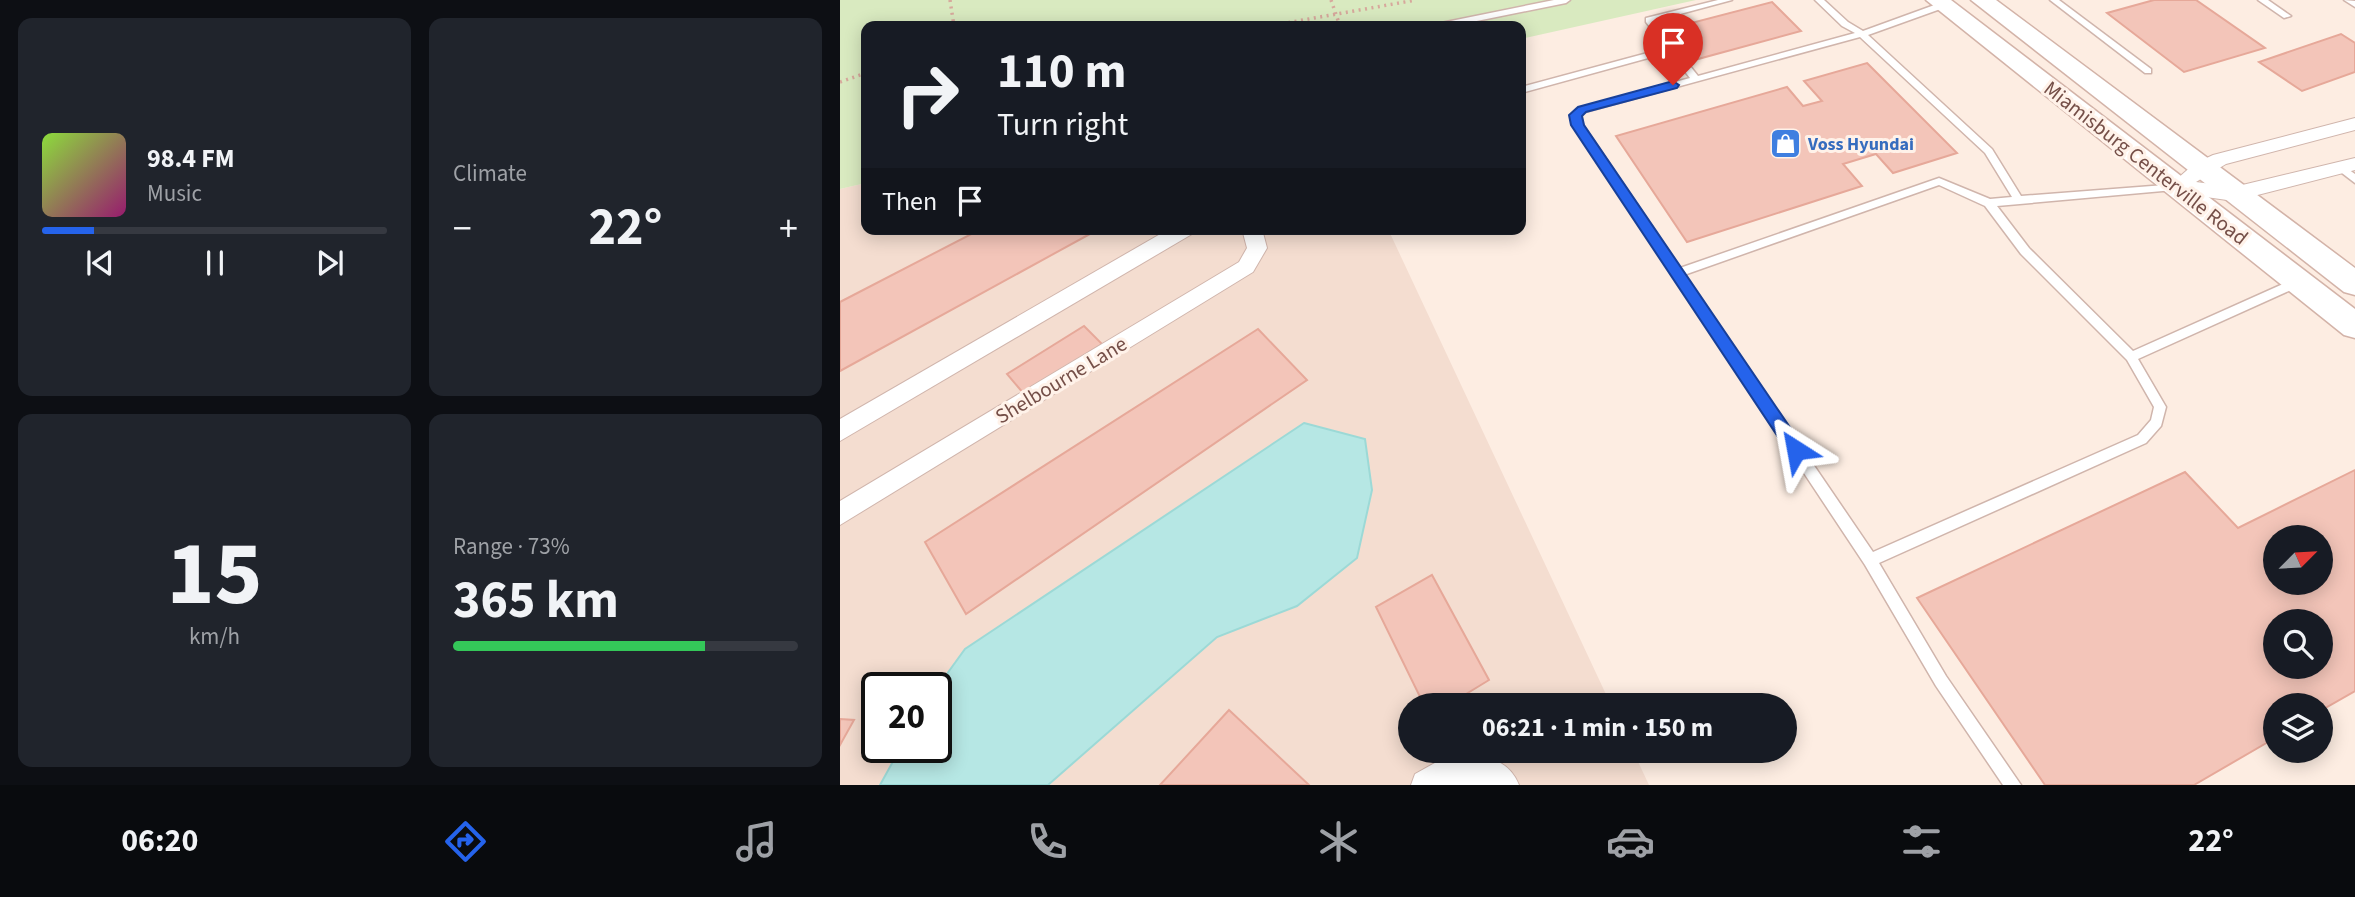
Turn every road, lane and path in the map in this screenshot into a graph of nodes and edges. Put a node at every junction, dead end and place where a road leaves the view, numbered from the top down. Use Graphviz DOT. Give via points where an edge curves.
graph roads {
  1 [pos="950,0"];
  2 [pos="1331,0"];
  3 [pos="1416,0"];
  4 [pos="1566,0"];
  5 [pos="1728,0"];
  6 [pos="1819,0"];
  7 [pos="1982,0"];
  8 [pos="2054,0"];
  9 [pos="2262,0"];
  10 [pos="2348,0"];
  11 [pos="1940,2"];
  12 [pos="2355,4"];
  13 [pos="1335,13"];
  14 [pos="2287,16"];
  15 [pos="953,21"];
  16 [pos="1294,21"];
  17 [pos="1338,21"];
  18 [pos="1465,21"];
  19 [pos="1862,34"];
  20 [pos="1672,50"];
  21 [pos="2148,71"];
  22 [pos="861,75"];
  23 [pos="1696,79"];
  24 [pos="840,82"];
  25 [pos="1526,89"];
  26 [pos="2355,124"];
  27 [pos="2201,167"];
  28 [pos="2351,171"];
  29 [pos="2178,186"];
  30 [pos="2234,194"];
  31 [pos="2019,201"];
  32 [pos="1989,203"];
  33 [pos="1175,235"];
  34 [pos="1254,235"];
  35 [pos="1677,273"];
  36 [pos="2298,282"];
  37 [pos="2355,284"];
  38 [pos="2355,326"];
  39 [pos="2131,357"];
  40 [pos="840,431"];
  41 [pos="840,514"];
  42 [pos="1870,560"];
  43 [pos="1426,785"];
  44 [pos="1504,785"];
  45 [pos="2013,785"];
  1 -- 15 [label="path"];
  2 -- 13 [label="path"];
  3 -- 13 [label="path"];
  4 -- 18 [label="lane"];
  5 -- 20 [label="lane" via="1649,20"];
  6 -- 19 [label="lane"];
  7 -- 27 [label="main road, Miamisburg Centerville Road"];
  8 -- 21 [label="lane"];
  9 -- 14 [label="lane"];
  10 -- 12 [label="lane"];
  11 -- 19 [label="lane"];
  11 -- 29 [label="main road, Miamisburg Centerville Road"];
  13 -- 16 [label="path"];
  13 -- 17 [label="path"];
  19 -- 23 [label="lane"];
  19 -- 31 [label="lane" via="1989,152"];
  20 -- 23 [label="lane"];
  20 -- 25 [label="lane"];
  22 -- 24 [label="path"];
  23 -- 35 [label="lane" via="1576,115 1578,125"];
  26 -- 27 [label="street"];
  27 -- 29 [label="street"];
  27 -- 30 [label="main road, Miamisburg Centerville Road"];
  28 -- 30 [label="street"];
  29 -- 30 [label="street"];
  29 -- 31 [label="lane"];
  29 -- 36 [label="main road, Miamisburg Centerville Road"];
  30 -- 37 [label="main road, Miamisburg Centerville Road"];
  31 -- 32 [label="lane"];
  32 -- 35 [label="lane" via="1939,181"];
  32 -- 39 [label="lane" via="2025,251"];
  33 -- 40 [label="street"];
  34 -- 41 [label="street, Shelbourne Lane" via="1257,248 1246,267 1229,279"];
  35 -- 42 [label="lane"];
  36 -- 38 [label="main road, Miamisburg Centerville Road"];
  36 -- 39 [label="lane"];
  39 -- 42 [label="lane" via="2160,407 2157,422 2142,439"];
  42 -- 45 [label="lane" via="1941,681"];
  43 -- 44 [label="street" via="1451,769 1490,772"];
}
